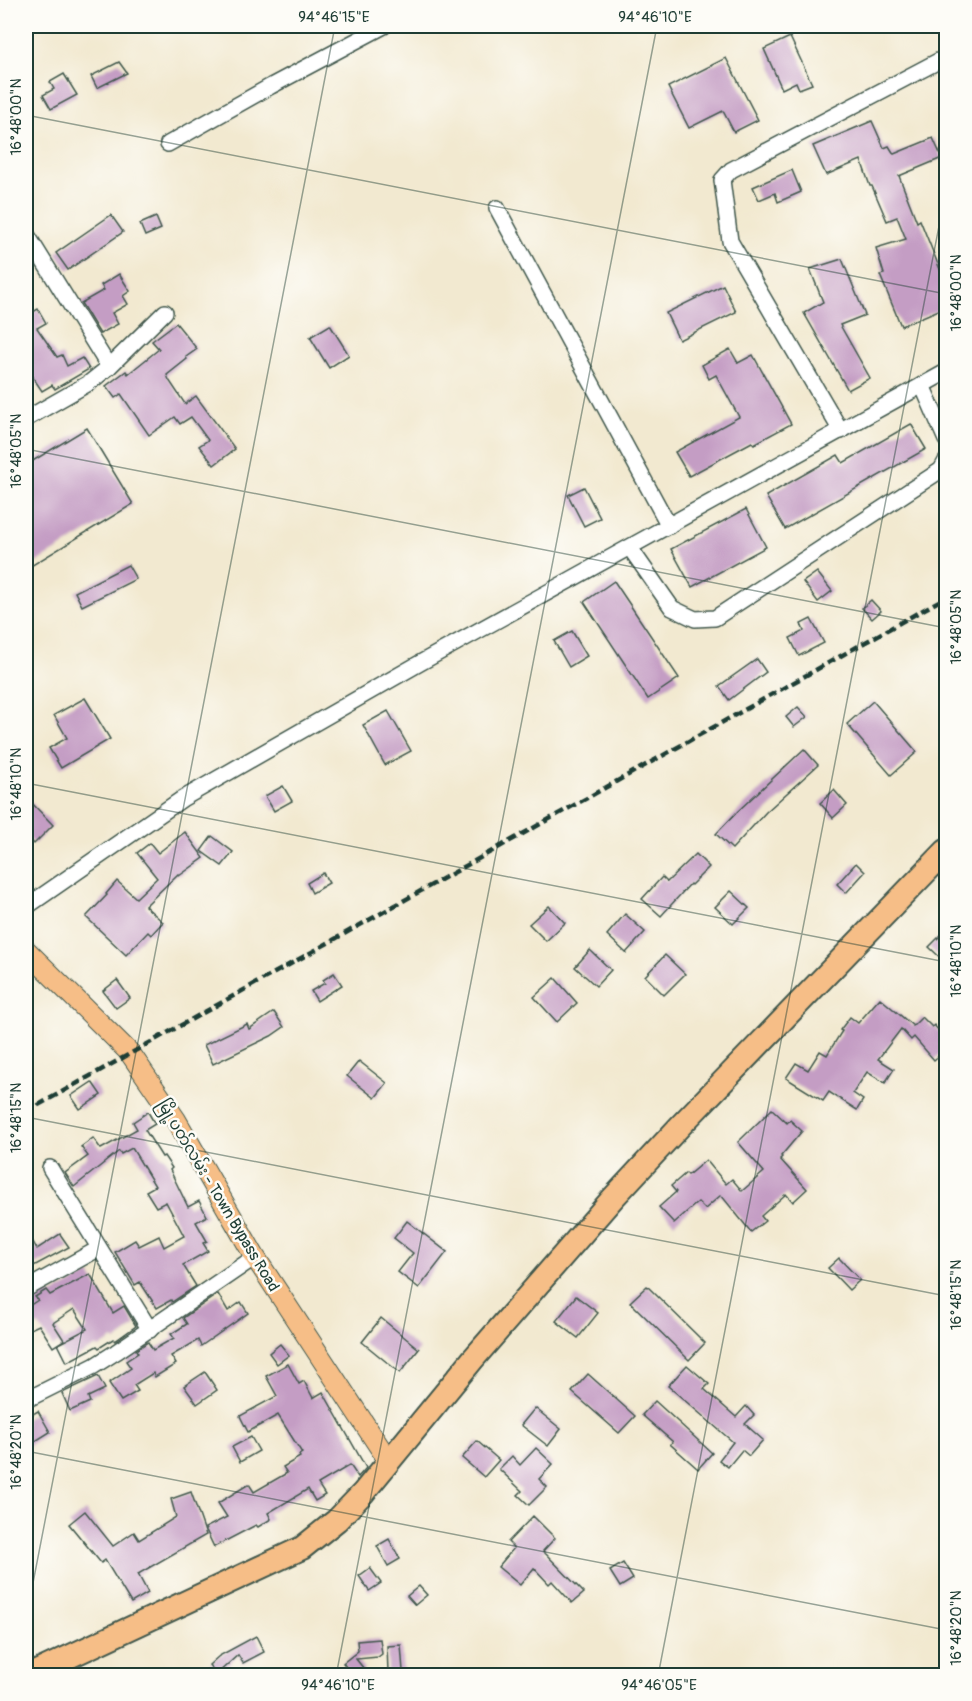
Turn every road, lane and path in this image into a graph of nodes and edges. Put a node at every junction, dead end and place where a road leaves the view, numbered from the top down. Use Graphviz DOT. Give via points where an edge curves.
graph roads {
  1 [pos="384,26"];
  2 [pos="946,57"];
  3 [pos="168,144"];
  4 [pos="497,208"];
  5 [pos="26,233"];
  6 [pos="165,312"];
  7 [pos="109,367"];
  8 [pos="946,372"];
  9 [pos="922,385"];
  10 [pos="26,419"];
  11 [pos="842,431"];
  12 [pos="946,440"];
  13 [pos="946,461"];
  14 [pos="669,526"];
  15 [pos="630,548"];
  16 [pos="946,852"];
  17 [pos="26,908"];
  18 [pos="26,950"];
  19 [pos="50,1168"];
  20 [pos="98,1249"];
  21 [pos="255,1257"];
  22 [pos="26,1289"];
  23 [pos="150,1330"];
  24 [pos="26,1400"];
  25 [pos="388,1460"];
  26 [pos="28,1676"];
  1 -- 3 [label="street"];
  2 -- 11 [label="street" via="731,170 722,180 730,241"];
  4 -- 14 [label="street"];
  5 -- 7 [label="street"];
  6 -- 7 [label="street"];
  7 -- 10 [label="street"];
  8 -- 9 [label="street"];
  9 -- 11 [label="street"];
  9 -- 12 [label="street"];
  11 -- 14 [label="street"];
  13 -- 15 [label="street" via="941,470 715,618 696,619 672,608"];
  14 -- 15 [label="street"];
  15 -- 17 [label="street" via="182,799"];
  16 -- 25 [label="highway" via="613,1198"];
  18 -- 21 [label="main road, မြို့ပတ်လမ်း - Town Bypass Road" via="130,1053 176,1120"];
  19 -- 20 [label="street"];
  20 -- 22 [label="street"];
  20 -- 23 [label="street"];
  21 -- 23 [label="street"];
  21 -- 25 [label="main road, မြို့ပတ်လမ်း - Town Bypass Road"];
  23 -- 24 [label="street" via="94,1366"];
  25 -- 26 [label="highway" via="337,1520 302,1548"];
}
